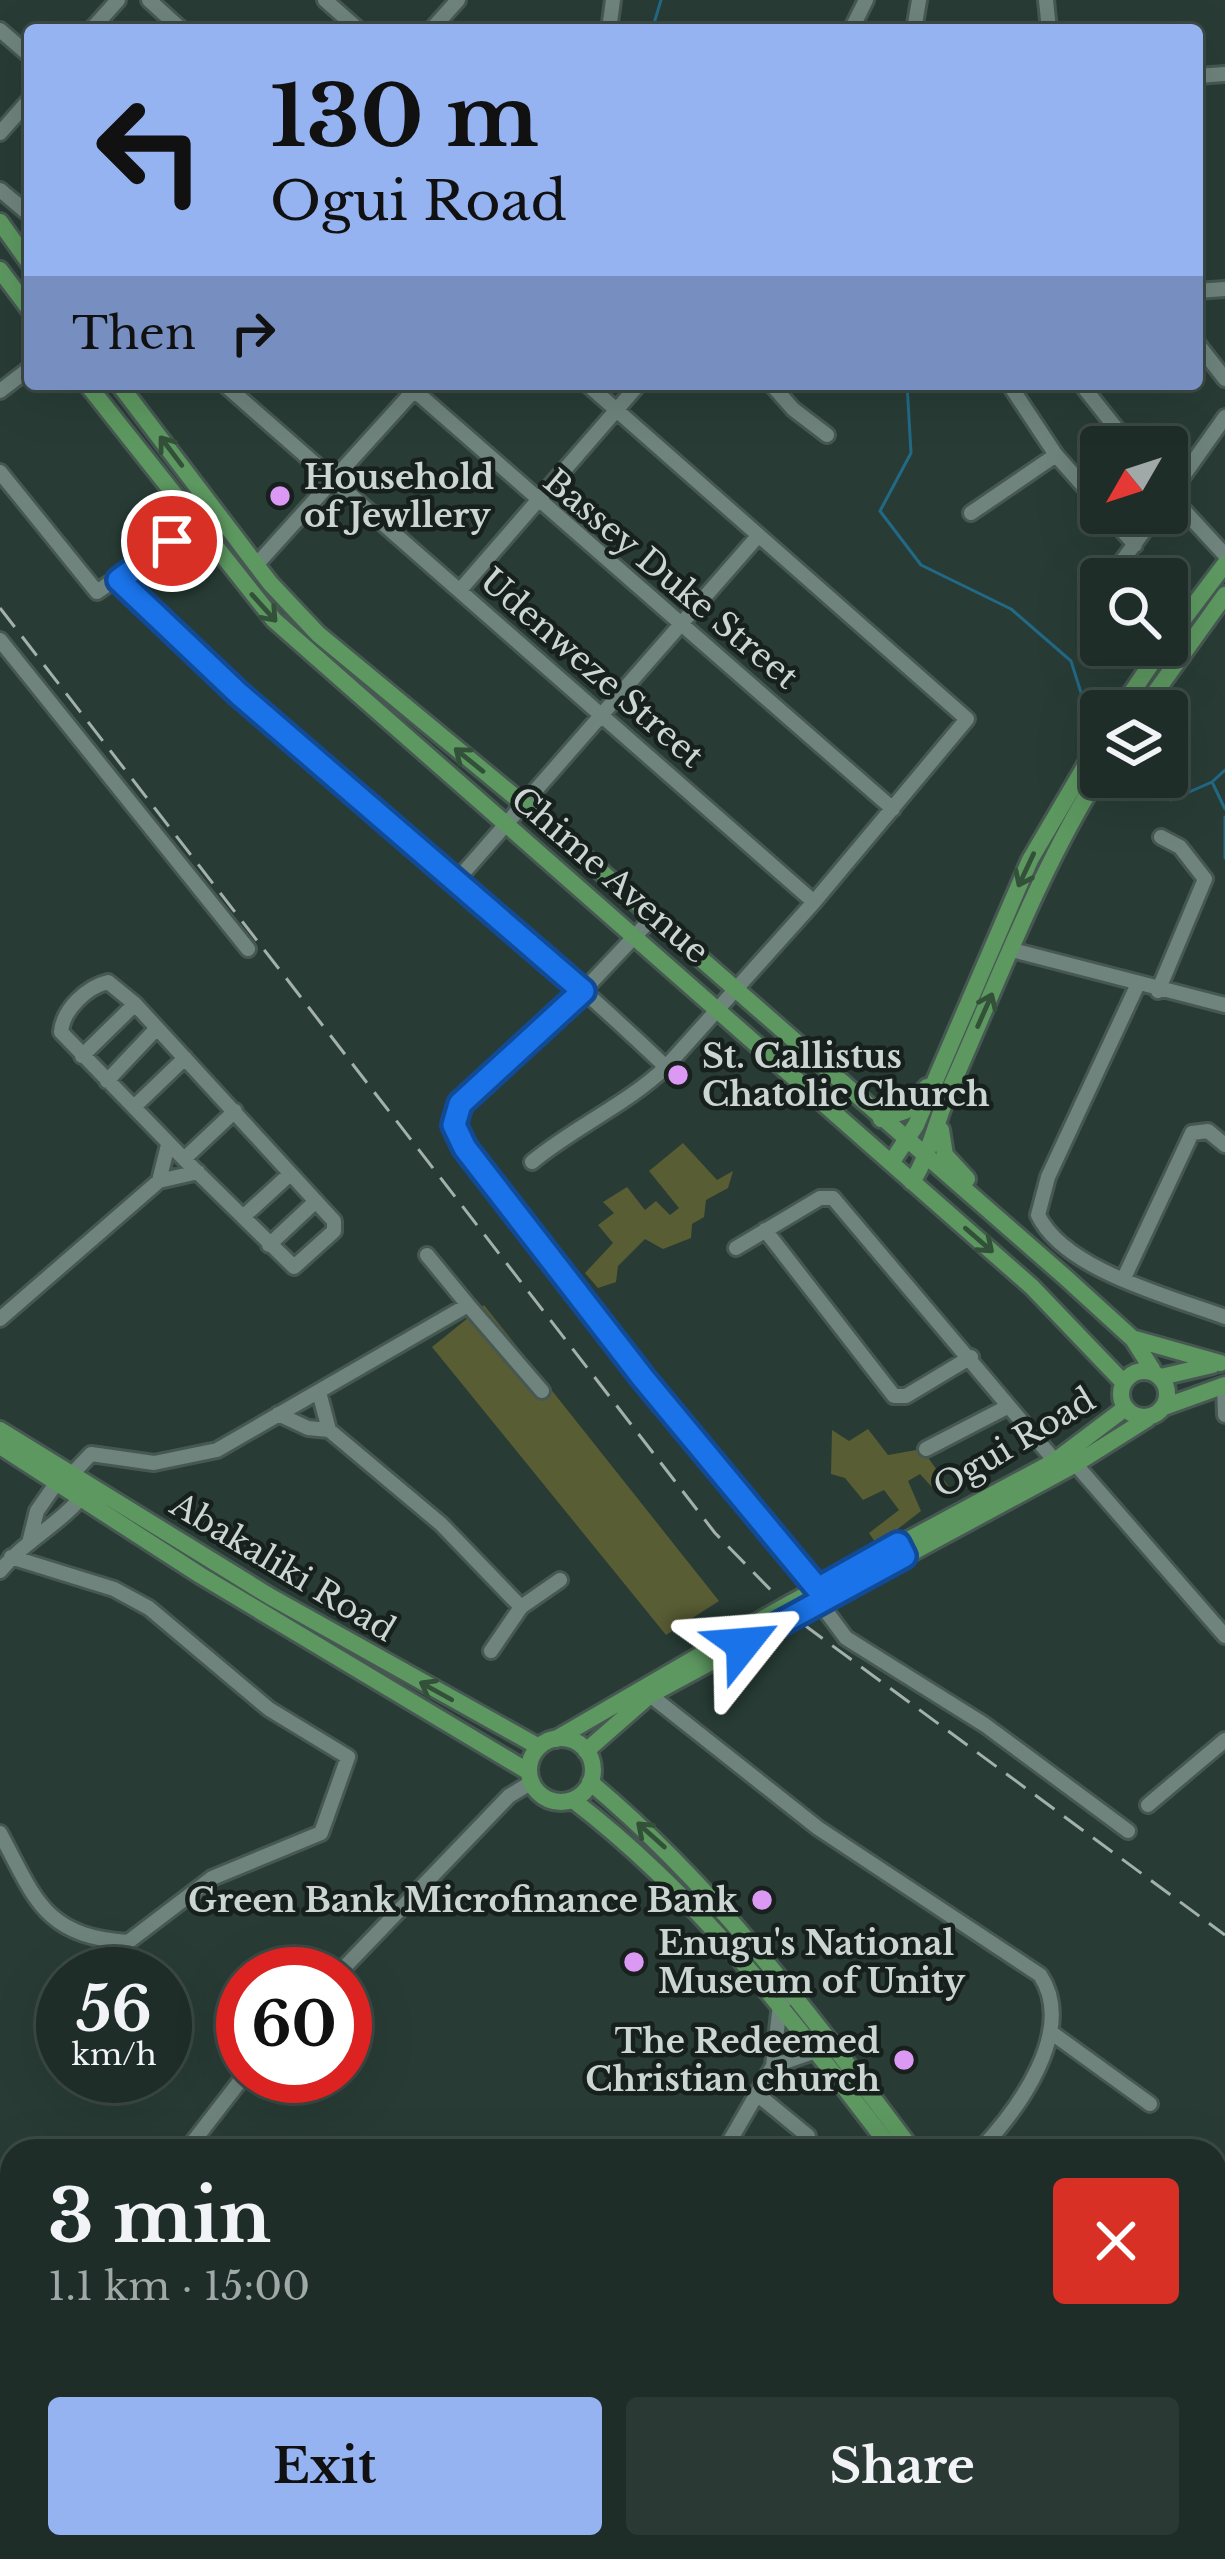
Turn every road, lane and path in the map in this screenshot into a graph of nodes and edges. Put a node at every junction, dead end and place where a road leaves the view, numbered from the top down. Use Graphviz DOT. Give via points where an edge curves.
graph roads {
  1 [pos="118,0"];
  2 [pos="149,0"];
  3 [pos="325,0"];
  4 [pos="458,0"];
  5 [pos="96,24"];
  6 [pos="175,24"];
  7 [pos="352,24"];
  8 [pos="436,24"];
  9 [pos="0,30"];
  10 [pos="24,51"];
  11 [pos="24,107"];
  12 [pos="0,133"];
  13 [pos="0,190"];
  14 [pos="24,210"];
  15 [pos="0,222"];
  16 [pos="24,256"];
  17 [pos="0,270"];
  18 [pos="24,302"];
  19 [pos="1203,351"];
  20 [pos="24,373"];
  21 [pos="1225,380"];
  22 [pos="92,390"];
  23 [pos="127,390"];
  24 [pos="231,390"];
  25 [pos="410,390"];
  26 [pos="418,390"];
  27 [pos="594,390"];
  28 [pos="633,390"];
  29 [pos="776,390"];
  30 [pos="1013,390"];
  31 [pos="1086,390"];
  32 [pos="0,391"];
  33 [pos="616,410"];
  34 [pos="1225,417"];
  35 [pos="1114,426"];
  36 [pos="827,435"];
  37 [pos="1056,454"];
  38 [pos="1188,468"];
  39 [pos="0,472"];
  40 [pos="332,477"];
  41 [pos="1080,482"];
  42 [pos="539,501"];
  43 [pos="971,513"];
  44 [pos="1188,518"];
  45 [pos="196,523"];
  46 [pos="1125,534"];
  47 [pos="1142,534"];
  48 [pos="758,536"];
  49 [pos="1135,545"];
  50 [pos="1125,558"];
  51 [pos="1225,560"];
  52 [pos="257,565"];
  53 [pos="119,580"];
  54 [pos="460,589"];
  55 [pos="1225,595"];
  56 [pos="1188,612"];
  57 [pos="680,622"];
  58 [pos="0,640"];
  59 [pos="1157,690"];
  60 [pos="601,712"];
  61 [pos="1080,787"];
  62 [pos="1080,797"];
  63 [pos="526,806"];
  64 [pos="893,809"];
  65 [pos="508,825"];
  66 [pos="1161,837"];
  67 [pos="458,879"];
  68 [pos="814,902"];
  69 [pos="652,917"];
  70 [pos="635,937"];
  71 [pos="248,950"];
  72 [pos="1012,950"];
  73 [pos="1137,986"];
  74 [pos="736,989"];
  75 [pos="583,991"];
  76 [pos="1158,991"];
  77 [pos="135,1004"];
  78 [pos="1225,1005"];
  79 [pos="718,1010"];
  80 [pos="157,1028"];
  81 [pos="82,1056"];
  82 [pos="185,1058"];
  83 [pos="666,1067"];
  84 [pos="936,1078"];
  85 [pos="106,1081"];
  86 [pos="134,1108"];
  87 [pos="940,1110"];
  88 [pos="235,1112"];
  89 [pos="881,1119"];
  90 [pos="907,1140"];
  91 [pos="168,1144"];
  92 [pos="1225,1145"];
  93 [pos="927,1158"];
  94 [pos="184,1159"];
  95 [pos="532,1162"];
  96 [pos="891,1163"];
  97 [pos="198,1172"];
  98 [pos="290,1174"];
  99 [pos="158,1181"];
  100 [pos="912,1182"];
  101 [pos="316,1201"];
  102 [pos="243,1217"];
  103 [pos="765,1230"];
  104 [pos="1011,1230"];
  105 [pos="268,1245"];
  106 [pos="736,1248"];
  107 [pos="427,1255"];
  108 [pos="1123,1280"];
  109 [pos="468,1305"];
  110 [pos="1225,1317"];
  111 [pos="0,1319"];
  112 [pos="1133,1339"];
  113 [pos="970,1358"];
  114 [pos="1223,1363"];
  115 [pos="1156,1373"];
  116 [pos="1124,1383"];
  117 [pos="1224,1385"];
  118 [pos="542,1391"];
  119 [pos="319,1392"];
  120 [pos="1007,1407"];
  121 [pos="1165,1408"];
  122 [pos="1124,1409"];
  123 [pos="278,1414"];
  124 [pos="1225,1414"];
  125 [pos="1148,1419"];
  126 [pos="0,1430"];
  127 [pos="329,1430"];
  128 [pos="0,1446"];
  129 [pos="926,1449"];
  130 [pos="1066,1460"];
  131 [pos="64,1476"];
  132 [pos="85,1492"];
  133 [pos="30,1539"];
  134 [pos="11,1557"];
  135 [pos="0,1571"];
  136 [pos="560,1580"];
  137 [pos="819,1596"];
  138 [pos="521,1607"];
  139 [pos="784,1615"];
  140 [pos="1225,1636"];
  141 [pos="491,1651"];
  142 [pos="650,1695"];
  143 [pos="1225,1740"];
  144 [pos="548,1743"];
  145 [pos="586,1751"];
  146 [pos="530,1777"];
  147 [pos="590,1782"];
  148 [pos="573,1800"];
  149 [pos="1148,1804"];
  150 [pos="1128,1831"];
  151 [pos="0,1833"];
  152 [pos="686,1883"];
  153 [pos="364,1947"];
  154 [pos="786,1999"];
  155 [pos="1052,2032"];
  156 [pos="825,2049"];
  157 [pos="773,2066"];
  158 [pos="758,2095"];
  159 [pos="223,2103"];
  160 [pos="1150,2104"];
  161 [pos="195,2139"];
  162 [pos="731,2139"];
  163 [pos="808,2139"];
  164 [pos="885,2139"];
  165 [pos="903,2139"];
  166 [pos="989,2139"];
  1 -- 5 [label="street"];
  2 -- 6 [label="street"];
  3 -- 7 [label="street"];
  4 -- 8 [label="street"];
  9 -- 10 [label="street"];
  11 -- 12 [label="street"];
  13 -- 14 [label="street"];
  15 -- 16 [label="main road"];
  17 -- 18 [label="main road"];
  19 -- 21 [label="street"];
  20 -- 32 [label="street"];
  22 -- 45 [label="main road, Chime Avenue"];
  52 -- 23 [label="main road, Chime Avenue, one-way"];
  24 -- 40 [label="street, Udenweze Street"];
  25 -- 40 [label="street"];
  26 -- 42 [label="street, Bassey Duke Street"];
  27 -- 33 [label="street"];
  28 -- 33 [label="street"];
  29 -- 36 [label="street"];
  30 -- 37 [label="street"];
  31 -- 35 [label="street"];
  33 -- 42 [label="street"];
  33 -- 48 [label="street"];
  34 -- 38 [label="street"];
  37 -- 41 [label="street"];
  37 -- 43 [label="street"];
  39 -- 53 [label="street" via="97,592"];
  40 -- 52 [label="street"];
  40 -- 54 [label="street, Udenweze Street"];
  42 -- 54 [label="street"];
  42 -- 57 [label="street, Bassey Duke Street"];
  44 -- 51 [label="street"];
  45 -- 53 [label="street"];
  45 -- 65 [label="main road, Chime Avenue, one-way" via="274,620"];
  46 -- 49 [label="street"];
  47 -- 49 [label="street"];
  48 -- 57 [label="street"];
  48 -- 64 [label="street" via="967,724"];
  49 -- 50 [label="street"];
  51 -- 56 [label="main road"];
  63 -- 52 [label="main road, Chime Avenue, one-way" via="318,634"];
  53 -- 67 [label="street"];
  54 -- 60 [label="street, Udenweze Street"];
  55 -- 59 [label="main road"];
  57 -- 60 [label="street"];
  57 -- 64 [label="street, Bassey Duke Street"];
  58 -- 71 [label="street"];
  60 -- 63 [label="street"];
  60 -- 68 [label="street, Udenweze Street"];
  61 -- 84 [label="main road, one-way" via="1030,860"];
  62 -- 72 [label="main road"];
  63 -- 65 [label="street"];
  63 -- 69 [label="main road, Chime Avenue"];
  64 -- 68 [label="street"];
  65 -- 67 [label="street"];
  65 -- 70 [label="main road, Chime Avenue"];
  66 -- 76 [label="street" via="1205,879"];
  67 -- 75 [label="street"];
  68 -- 74 [label="street"];
  69 -- 70 [label="street"];
  69 -- 74 [label="main road, Chime Avenue"];
  70 -- 75 [label="street"];
  70 -- 79 [label="main road, Chime Avenue"];
  72 -- 73 [label="street"];
  87 -- 72 [label="main road, one-way"];
  73 -- 76 [label="street"];
  73 -- 108 [label="street" via="1037,1205 1041,1222 1076,1253"];
  74 -- 79 [label="street"];
  74 -- 89 [label="main road, Chime Avenue"];
  75 -- 83 [label="street"];
  75 -- 137 [label="street" via="460,1104 458,1136"];
  76 -- 78 [label="street"];
  77 -- 80 [label="street"];
  77 -- 81 [label="street"];
  77 -- 81 [label="street" via="108,982 89,989 59,1025"];
  79 -- 83 [label="street"];
  79 -- 96 [label="main road, Chime Avenue"];
  80 -- 82 [label="street"];
  80 -- 85 [label="street"];
  81 -- 85 [label="street"];
  82 -- 86 [label="street"];
  82 -- 88 [label="street"];
  83 -- 95 [label="street"];
  84 -- 89 [label="main road" via="905,1111"];
  84 -- 90 [label="main road"];
  85 -- 86 [label="street"];
  86 -- 91 [label="street"];
  87 -- 93 [label="main road"];
  87 -- 104 [label="main road" via="944,1152"];
  88 -- 94 [label="street"];
  88 -- 98 [label="street"];
  89 -- 90 [label="main road, Chime Avenue"];
  90 -- 93 [label="main road, Chime Avenue"];
  90 -- 96 [label="main road"];
  91 -- 94 [label="street"];
  91 -- 99 [label="street"];
  92 -- 108 [label="street" via="1208,1131 1192,1133"];
  93 -- 100 [label="main road"];
  93 -- 104 [label="main road, Chime Avenue"];
  94 -- 97 [label="street"];
  96 -- 100 [label="main road, Chime Avenue"];
  97 -- 99 [label="street"];
  97 -- 102 [label="street"];
  98 -- 101 [label="street"];
  98 -- 102 [label="street"];
  99 -- 111 [label="street"];
  100 -- 116 [label="main road, Chime Avenue, one-way" via="1073,1324"];
  101 -- 105 [label="street"];
  101 -- 105 [label="street" via="334,1231 294,1267"];
  102 -- 105 [label="street"];
  103 -- 106 [label="street"];
  103 -- 113 [label="street" via="833,1198"];
  103 -- 113 [label="street" via="894,1396"];
  104 -- 112 [label="main road, Chime Avenue"];
  107 -- 109 [label="street"];
  108 -- 110 [label="street"];
  109 -- 118 [label="street"];
  109 -- 119 [label="street"];
  112 -- 114 [label="main road"];
  112 -- 115 [label="main road, Chime Avenue"];
  113 -- 120 [label="street"];
  114 -- 115 [label="main road"];
  115 -- 116 [label="main road" via="1132,1373"];
  115 -- 121 [label="main road"];
  116 -- 122 [label="main road"];
  117 -- 121 [label="main road"];
  117 -- 124 [label="street"];
  119 -- 123 [label="street"];
  119 -- 127 [label="street"];
  120 -- 129 [label="street"];
  120 -- 130 [label="street"];
  121 -- 125 [label="main road"];
  122 -- 125 [label="main road"];
  122 -- 130 [label="main road, Ogui Road"];
  123 -- 127 [label="street"];
  123 -- 131 [label="street" via="195,1458 154,1463 91,1454"];
  125 -- 130 [label="main road, Ogui Road"];
  126 -- 131 [label="main road, Abakaliki Road"];
  127 -- 138 [label="street" via="441,1524"];
  128 -- 131 [label="main road, Abakaliki Road"];
  130 -- 137 [label="main road, Ogui Road"];
  130 -- 140 [label="street"];
  131 -- 132 [label="main road, Abakaliki Road"];
  131 -- 133 [label="street" via="38,1510"];
  132 -- 133 [label="street" via="60,1522"];
  144 -- 132 [label="main road, Abakaliki Road, one-way"];
  132 -- 146 [label="main road, Abakaliki Road"];
  133 -- 134 [label="street"];
  134 -- 135 [label="street"];
  134 -- 151 [label="street" via="149,1608 269,1709 348,1757 321,1833 212,1878 128,1942 89,1939 44,1914"];
  136 -- 138 [label="street"];
  137 -- 139 [label="main road, Ogui Road"];
  137 -- 150 [label="street" via="846,1638 985,1725"];
  138 -- 141 [label="street"];
  139 -- 142 [label="main road, Ogui Road"];
  139 -- 144 [label="main road, Ogui Road"];
  142 -- 145 [label="main road, Ogui Road"];
  142 -- 155 [label="street" via="818,1828 1040,1975 1054,2005"];
  143 -- 149 [label="street"];
  144 -- 145 [label="main road"];
  144 -- 146 [label="main road"];
  145 -- 147 [label="main road"];
  146 -- 148 [label="main road" via="550,1800"];
  146 -- 153 [label="street"];
  147 -- 148 [label="main road"];
  152 -- 147 [label="main road, one-way"];
  148 -- 152 [label="main road"];
  152 -- 154 [label="main road"];
  154 -- 156 [label="main road"];
  154 -- 157 [label="street"];
  155 -- 160 [label="street"];
  155 -- 166 [label="street"];
  156 -- 157 [label="street"];
  156 -- 164 [label="main road"];
  156 -- 165 [label="main road"];
  157 -- 158 [label="street"];
  158 -- 162 [label="street"];
  158 -- 163 [label="street" via="800,2124"];
  159 -- 161 [label="street"];
}
